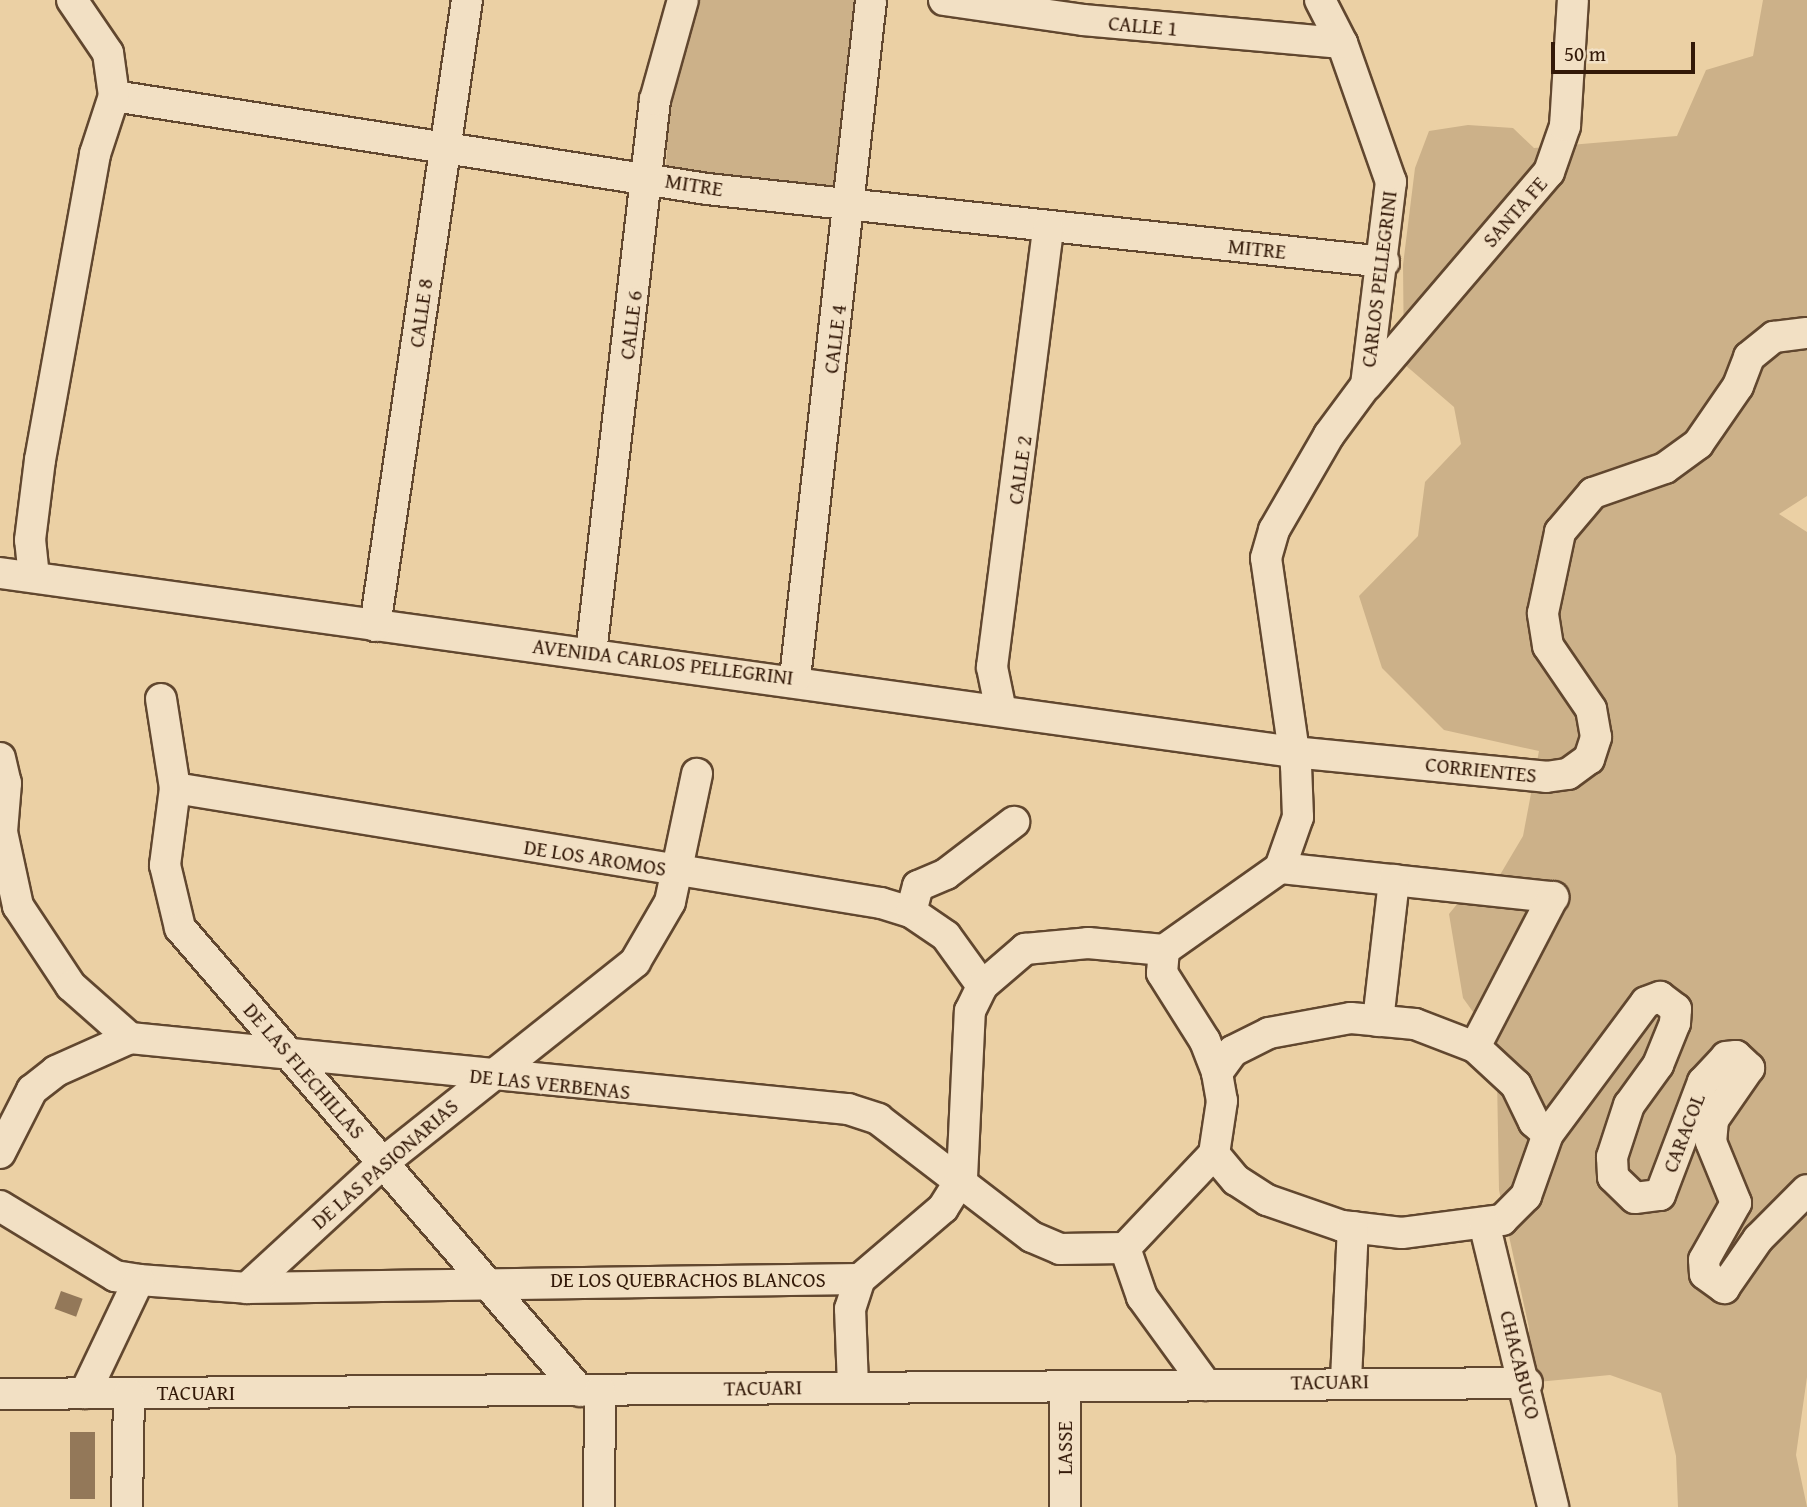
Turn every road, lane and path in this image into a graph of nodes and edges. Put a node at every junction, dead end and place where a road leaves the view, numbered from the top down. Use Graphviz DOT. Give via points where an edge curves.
graph roads {
  1 [pos="72,0"];
  2 [pos="467,0"];
  3 [pos="683,0"];
  4 [pos="871,0"];
  5 [pos="944,0"];
  6 [pos="1320,0"];
  7 [pos="1573,0"];
  8 [pos="1342,43"];
  9 [pos="114,96"];
  10 [pos="446,148"];
  11 [pos="648,178"];
  12 [pos="851,206"];
  13 [pos="1048,229"];
  14 [pos="1384,262"];
  15 [pos="1807,333"];
  16 [pos="1366,385"];
  17 [pos="0,573"];
  18 [pos="34,577"];
  19 [pos="375,626"];
  20 [pos="591,653"];
  21 [pos="795,678"];
  22 [pos="161,699"];
  23 [pos="1001,710"];
  24 [pos="1293,752"];
  25 [pos="0,758"];
  26 [pos="697,774"];
  27 [pos="175,788"];
  28 [pos="1014,822"];
  29 [pos="1280,868"];
  30 [pos="677,871"];
  31 [pos="1394,880"];
  32 [pos="911,912"];
  33 [pos="1164,950"];
  34 [pos="982,986"];
  35 [pos="1378,1020"];
  36 [pos="130,1038"];
  37 [pos="1475,1047"];
  38 [pos="291,1056"];
  39 [pos="1217,1073"];
  40 [pos="486,1078"];
  41 [pos="1548,1134"];
  42 [pos="0,1153"];
  43 [pos="1213,1154"];
  44 [pos="383,1162"];
  45 [pos="962,1178"];
  46 [pos="1807,1190"];
  47 [pos="0,1206"];
  48 [pos="1484,1223"];
  49 [pos="1353,1227"];
  50 [pos="1125,1248"];
  51 [pos="860,1279"];
  52 [pos="139,1280"];
  53 [pos="491,1280"];
  54 [pos="247,1288"];
  55 [pos="1346,1380"];
  56 [pos="1527,1383"];
  57 [pos="1206,1385"];
  58 [pos="853,1387"];
  59 [pos="1065,1389"];
  60 [pos="590,1391"];
  61 [pos="85,1393"];
  62 [pos="0,1394"];
  63 [pos="129,1394"];
  64 [pos="127,1507"];
  65 [pos="599,1507"];
  66 [pos="1065,1507"];
  67 [pos="1553,1507"];
  1 -- 9 [label="street" via="108,52"];
  2 -- 10 [label="street, CALLE 8"];
  3 -- 11 [label="street, CALLE 6" via="654,100"];
  4 -- 12 [label="street, CALLE 4"];
  5 -- 8 [label="street, CALLE 1" via="1083,20"];
  6 -- 8 [label="street, CARLOS PELLEGRINI"];
  7 -- 16 [label="street, SANTA FE" via="1565,126 1549,172"];
  8 -- 14 [label="street, CARLOS PELLEGRINI" via="1391,182"];
  9 -- 10 [label="street, MITRE"];
  9 -- 18 [label="street" via="95,154 40,460 30,540"];
  10 -- 11 [label="street, MITRE"];
  10 -- 19 [label="street, CALLE 8"];
  11 -- 12 [label="street, MITRE"];
  11 -- 20 [label="street, CALLE 6"];
  12 -- 13 [label="street, MITRE"];
  12 -- 21 [label="street, CALLE 4"];
  13 -- 14 [label="street, MITRE"];
  13 -- 23 [label="street, CALLE 2" via="1038,348 992,667"];
  14 -- 16 [label="street, CARLOS PELLEGRINI"];
  15 -- 24 [label="street, CORRIENTES" via="1774,337 1749,357 1738,386 1698,444 1665,468 1593,492 1560,532 1543,612 1548,646 1591,709 1596,737 1589,759 1569,774 1546,777"];
  16 -- 24 [label="street, CARLOS PELLEGRINI" via="1273,530 1266,558"];
  17 -- 18 [label="street, AVENIDA CARLOS PELLEGRINI"];
  18 -- 19 [label="street, AVENIDA CARLOS PELLEGRINI"];
  19 -- 20 [label="street, AVENIDA CARLOS PELLEGRINI"];
  20 -- 21 [label="street, AVENIDA CARLOS PELLEGRINI"];
  21 -- 23 [label="street, AVENIDA CARLOS PELLEGRINI"];
  22 -- 27 [label="street, DE LAS FLECHILLAS"];
  23 -- 24 [label="street, AVENIDA CARLOS PELLEGRINI"];
  24 -- 29 [label="street, CARLOS PELLEGRINI" via="1298,817"];
  25 -- 36 [label="street" via="6,783 2,832 18,906 71,986"];
  26 -- 30 [label="street, DE LAS PASIONARIAS"];
  27 -- 30 [label="street, DE LOS AROMOS"];
  27 -- 38 [label="street, DE LAS FLECHILLAS" via="165,865 180,928"];
  28 -- 32 [label="street" via="946,874 918,886"];
  29 -- 31 [label="street"];
  29 -- 33 [label="street"];
  30 -- 32 [label="street, DE LOS AROMOS" via="822,891"];
  30 -- 40 [label="street, DE LAS PASIONARIAS" via="657,933 635,962"];
  31 -- 35 [label="street"];
  31 -- 37 [label="street" via="1553,897"];
  32 -- 34 [label="street, DE LOS AROMOS" via="946,936"];
  33 -- 34 [label="street" via="1088,943 1025,948"];
  33 -- 39 [label="street" via="1162,973 1205,1041"];
  34 -- 45 [label="street" via="970,1011"];
  35 -- 37 [label="street" via="1415,1024"];
  35 -- 39 [label="street" via="1351,1018 1269,1033 1233,1051"];
  36 -- 38 [label="street, DE LAS VERBENAS"];
  36 -- 42 [label="street" via="56,1071 32,1090"];
  37 -- 41 [label="street" via="1516,1086 1534,1122"];
  38 -- 40 [label="street, DE LAS VERBENAS"];
  38 -- 44 [label="street, DE LAS FLECHILLAS"];
  39 -- 43 [label="street" via="1222,1101"];
  40 -- 44 [label="street, DE LAS PASIONARIAS"];
  40 -- 45 [label="street, DE LAS VERBENAS" via="848,1109 878,1119"];
  41 -- 46 [label="street, CARACOL" via="1646,1002 1660,997 1676,1009 1675,1023 1658,1065 1629,1105 1612,1157 1613,1177 1635,1198 1660,1195 1703,1082 1726,1057 1736,1056 1749,1068 1713,1119 1711,1142 1736,1203 1704,1260 1705,1274 1724,1288 1758,1239"];
  41 -- 48 [label="street, CARACOL" via="1526,1196 1502,1220"];
  43 -- 49 [label="street, CARACOL" via="1236,1180 1267,1200"];
  43 -- 50 [label="street"];
  44 -- 53 [label="street, DE LAS FLECHILLAS"];
  44 -- 54 [label="street, DE LAS PASIONARIAS"];
  45 -- 50 [label="street, DE LAS VERBENAS" via="1032,1237 1060,1249"];
  45 -- 51 [label="street" via="943,1208"];
  47 -- 52 [label="street, DE LOS QUEBRACHOS BLANCOS" via="115,1276"];
  48 -- 49 [label="street, CARACOL" via="1402,1233"];
  48 -- 56 [label="street, CHACABUCO"];
  49 -- 55 [label="street"];
  50 -- 57 [label="street" via="1142,1297"];
  51 -- 53 [label="street, DE LOS QUEBRACHOS BLANCOS"];
  51 -- 58 [label="street" via="850,1309"];
  52 -- 54 [label="street, DE LOS QUEBRACHOS BLANCOS"];
  52 -- 61 [label="street"];
  53 -- 54 [label="street, DE LOS QUEBRACHOS BLANCOS"];
  53 -- 60 [label="street, DE LAS FLECHILLAS"];
  55 -- 56 [label="street, TACUARI"];
  55 -- 57 [label="street, TACUARI"];
  56 -- 67 [label="street, CHACABUCO"];
  57 -- 59 [label="street, TACUARI"];
  58 -- 59 [label="street, TACUARI"];
  58 -- 60 [label="street, TACUARI"];
  59 -- 66 [label="street, LASSE"];
  60 -- 63 [label="street, TACUARI"];
  60 -- 65 [label="street"];
  61 -- 62 [label="street, TACUARI"];
  61 -- 63 [label="street, TACUARI"];
  63 -- 64 [label="street"];
}
